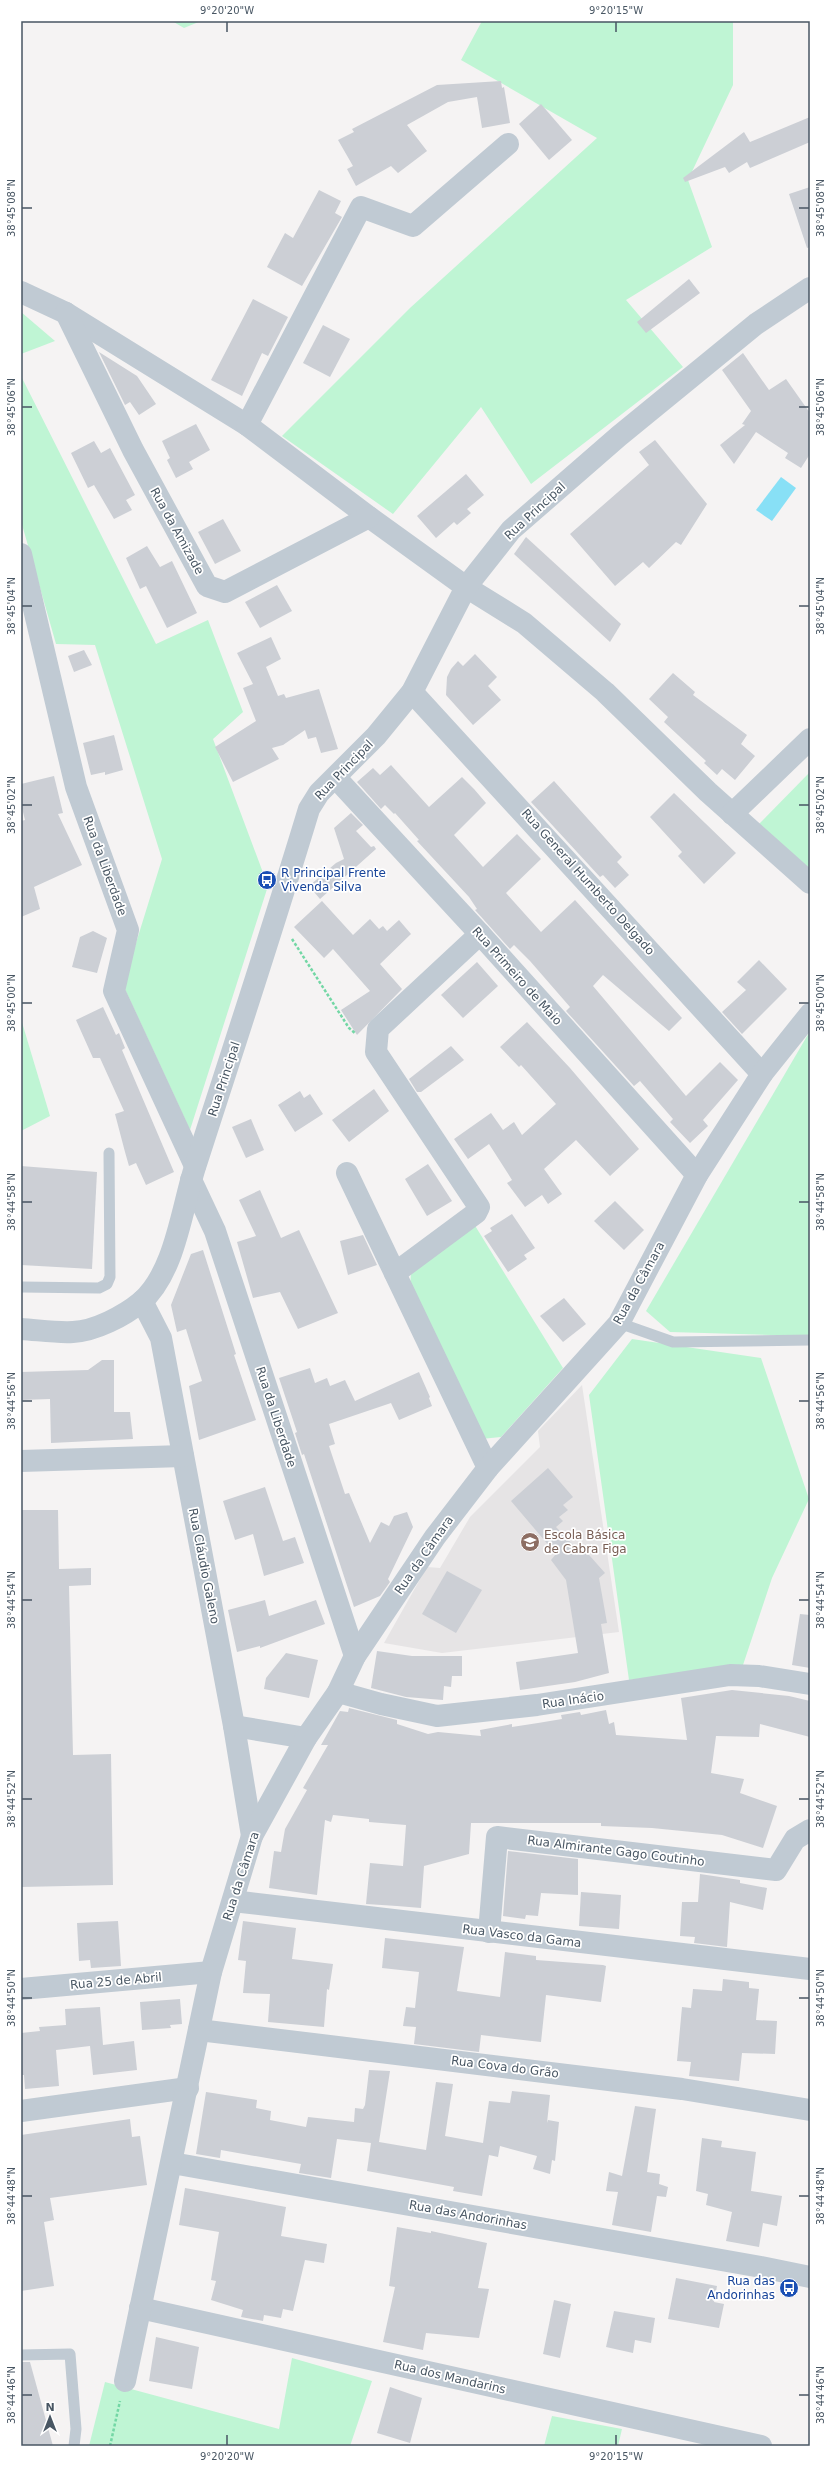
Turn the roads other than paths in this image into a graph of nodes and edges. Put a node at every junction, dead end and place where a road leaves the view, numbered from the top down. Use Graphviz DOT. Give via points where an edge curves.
graph roads {
  1 [pos="508,144"];
  2 [pos="810,288"];
  3 [pos="21,292"];
  4 [pos="66,313"];
  5 [pos="247,425"];
  6 [pos="369,517"];
  7 [pos="21,554"];
  8 [pos="466,587"];
  9 [pos="412,692"];
  10 [pos="810,739"];
  11 [pos="336,778"];
  12 [pos="732,814"];
  13 [pos="810,883"];
  14 [pos="480,934"];
  15 [pos="810,1014"];
  16 [pos="762,1074"];
  17 [pos="108,1153"];
  18 [pos="193,1173"];
  19 [pos="347,1173"];
  20 [pos="697,1175"];
  21 [pos="395,1273"];
  22 [pos="21,1287"];
  23 [pos="142,1301"];
  24 [pos="619,1323"];
  25 [pos="21,1329"];
  26 [pos="810,1340"];
  27 [pos="183,1456"];
  28 [pos="21,1461"];
  29 [pos="488,1468"];
  30 [pos="355,1656"];
  31 [pos="810,1684"];
  32 [pos="338,1692"];
  33 [pos="234,1726"];
  34 [pos="306,1738"];
  35 [pos="810,1830"];
  36 [pos="252,1836"];
  37 [pos="233,1901"];
  38 [pos="489,1932"];
  39 [pos="810,1969"];
  40 [pos="211,1972"];
  41 [pos="21,1989"];
  42 [pos="199,2030"];
  43 [pos="188,2088"];
  44 [pos="810,2110"];
  45 [pos="21,2111"];
  46 [pos="172,2163"];
  47 [pos="810,2277"];
  48 [pos="140,2308"];
  49 [pos="21,2355"];
  50 [pos="124,2381"];
  51 [pos="74,2446"];
  52 [pos="761,2446"];
  1 -- 5 [label="street" via="413,226 360,207"];
  2 -- 8 [label="street, Rua Principal" via="756,324 511,530"];
  3 -- 4 [label="street"];
  4 -- 5 [label="street"];
  4 -- 6 [label="street, Rua da Amizade" via="133,450 207,586 225,592"];
  5 -- 6 [label="street"];
  6 -- 8 [label="street"];
  7 -- 18 [label="street, Rua da Liberdade" via="76,786 128,930 114,990"];
  8 -- 9 [label="street, Rua Principal"];
  8 -- 12 [label="street" via="530,628 605,692"];
  9 -- 11 [label="street, Rua Principal" via="376,736"];
  9 -- 16 [label="street, Rua General Humberto Delgado"];
  10 -- 12 [label="street"];
  11 -- 14 [label="street, Rua Primeiro de Maio"];
  11 -- 18 [label="street, Rua Principal" via="319,793 309,809"];
  12 -- 13 [label="street"];
  14 -- 20 [label="street, Rua Primeiro de Maio"];
  14 -- 21 [label="street" via="378,1029 376,1052 479,1207 476,1213"];
  15 -- 16 [label="street, Rua da Câmara"];
  16 -- 20 [label="street, Rua da Câmara"];
  17 -- 22 [label="lane" via="110,1277 107,1284 99,1288"];
  18 -- 23 [label="street, Rua Principal" via="170,1257"];
  18 -- 30 [label="street, Rua da Liberdade" via="215,1231"];
  19 -- 21 [label="street"];
  20 -- 24 [label="street, Rua da Câmara"];
  21 -- 29 [label="street"];
  23 -- 25 [label="street, Rua Principal" via="115,1318 74,1332"];
  23 -- 27 [label="street, Rua Cláudio Galeno" via="161,1338"];
  24 -- 26 [label="lane" via="673,1342"];
  24 -- 29 [label="street, Rua da Câmara"];
  27 -- 28 [label="street"];
  27 -- 33 [label="street, Rua Cláudio Galeno"];
  29 -- 30 [label="street, Rua da Câmara" via="435,1537"];
  30 -- 32 [label="street, Rua da Câmara"];
  31 -- 32 [label="street, Rua Inácio" via="759,1676 730,1675 473,1714 437,1716"];
  32 -- 34 [label="street, Rua da Câmara"];
  33 -- 34 [label="street"];
  33 -- 36 [label="street, Rua Cláudio Galeno"];
  34 -- 36 [label="street, Rua da Câmara"];
  35 -- 38 [label="street, Rua Almirante Gago Coutinho" via="795,1840 776,1870 497,1837"];
  36 -- 37 [label="street, Rua da Câmara"];
  37 -- 38 [label="street, Rua Vasco da Gama"];
  37 -- 40 [label="street, Rua da Câmara"];
  38 -- 39 [label="street, Rua Vasco da Gama"];
  40 -- 41 [label="street, Rua 25 de Abril"];
  40 -- 42 [label="street, Rua da Câmara"];
  42 -- 43 [label="street, Rua da Câmara"];
  42 -- 44 [label="street, Rua Cova do Grão" via="682,2089"];
  43 -- 45 [label="street"];
  43 -- 46 [label="street, Rua da Câmara"];
  46 -- 47 [label="street, Rua das Andorinhas"];
  46 -- 48 [label="street, Rua da Câmara"];
  48 -- 50 [label="street, Rua da Câmara"];
  48 -- 52 [label="street, Rua dos Mandarins"];
  49 -- 51 [label="lane" via="70,2354 76,2429"];
}
